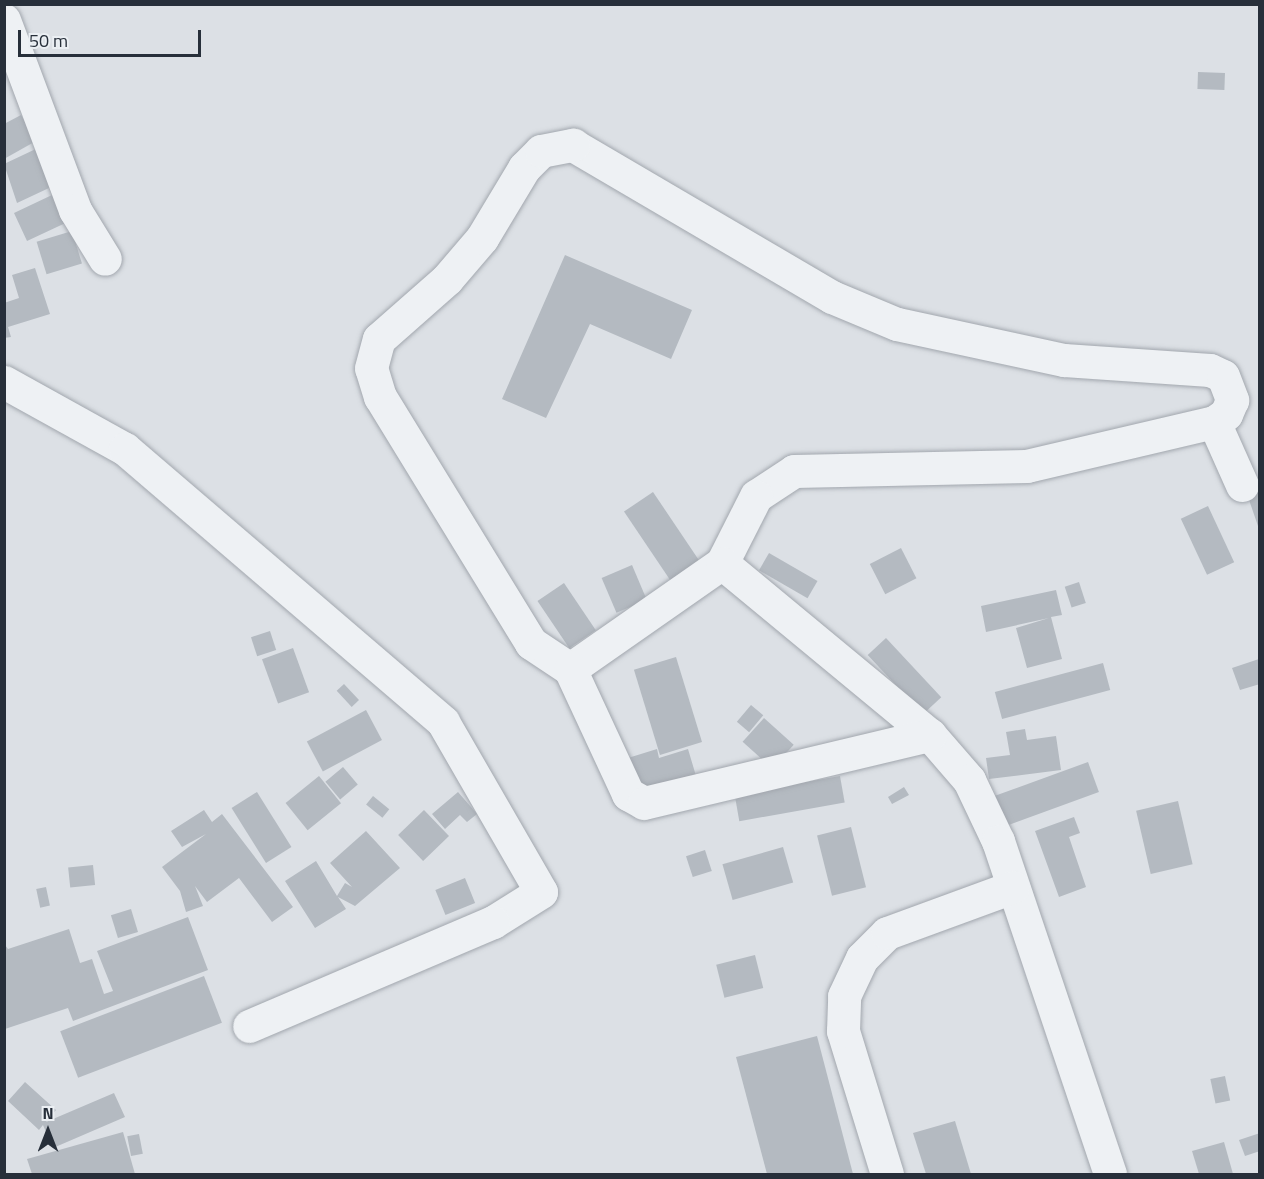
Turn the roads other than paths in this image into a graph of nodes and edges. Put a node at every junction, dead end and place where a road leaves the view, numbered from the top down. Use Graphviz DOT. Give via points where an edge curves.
graph roads {
  1 [pos="4,20"];
  2 [pos="105,259"];
  3 [pos="4,382"];
  4 [pos="1214,422"];
  5 [pos="1242,485"];
  6 [pos="722,563"];
  7 [pos="570,669"];
  8 [pos="930,735"];
  9 [pos="1014,886"];
  10 [pos="249,1026"];
  11 [pos="887,1174"];
  12 [pos="1110,1174"];
  1 -- 2 [label="street" via="75,210"];
  3 -- 10 [label="street" via="125,449 443,722 541,892 493,922"];
  4 -- 5 [label="street"];
  4 -- 6 [label="street" via="1027,466 794,471 756,496"];
  4 -- 7 [label="street" via="1232,400 1222,376 1210,370 1064,360 897,324 832,297 573,145 541,151 524,168 482,238 447,279 379,339 371,368 380,397 531,644"];
  6 -- 7 [label="street"];
  6 -- 8 [label="street"];
  7 -- 8 [label="street" via="628,794 644,803"];
  8 -- 9 [label="street" via="969,780"];
  9 -- 11 [label="street" via="887,933 862,958 844,996 843,1031"];
  9 -- 12 [label="street"];
}
